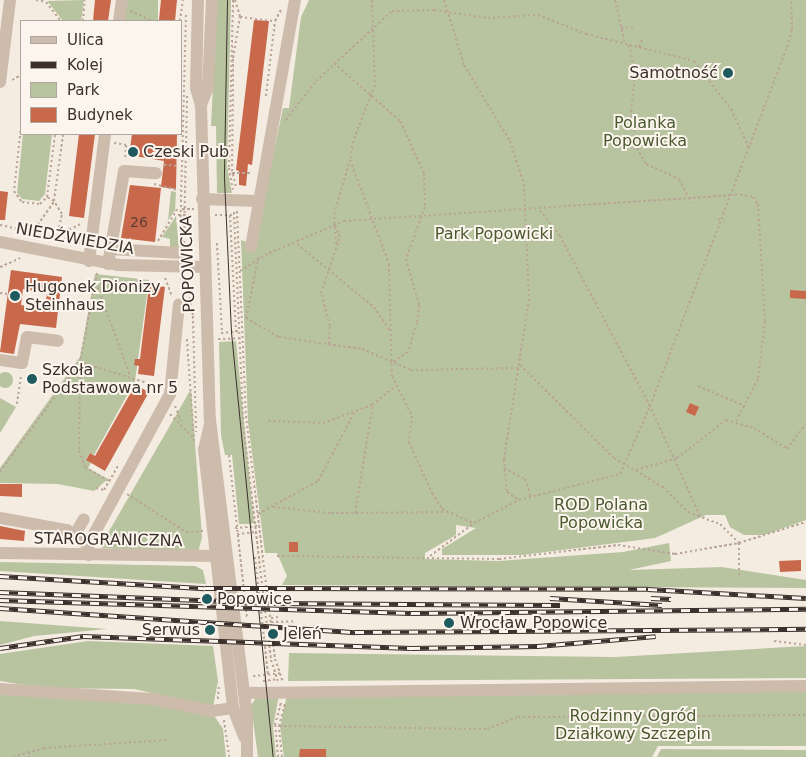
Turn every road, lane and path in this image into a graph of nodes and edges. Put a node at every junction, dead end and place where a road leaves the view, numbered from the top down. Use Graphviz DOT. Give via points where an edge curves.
graph roads {
  1 [pos="10,0"];
  2 [pos="36,0"];
  3 [pos="85,0"];
  4 [pos="183,0"];
  5 [pos="188,0"];
  6 [pos="212,0"];
  7 [pos="234,0"];
  8 [pos="295,0"];
  9 [pos="372,0"];
  10 [pos="444,0"];
  11 [pos="615,0"];
  12 [pos="791,0"];
  13 [pos="122,3"];
  14 [pos="194,5"];
  15 [pos="448,12"];
  16 [pos="278,16"];
  17 [pos="240,17"];
  18 [pos="60,20"];
  19 [pos="83,20"];
  20 [pos="120,20"];
  21 [pos="150,20"];
  22 [pos="180,20"];
  23 [pos="275,20"];
  24 [pos="373,27"];
  25 [pos="633,27"];
  26 [pos="621,28"];
  27 [pos="3,36"];
  28 [pos="183,38"];
  29 [pos="642,40"];
  30 [pos="625,44"];
  31 [pos="629,45"];
  32 [pos="639,48"];
  33 [pos="334,63"];
  34 [pos="0,82"];
  35 [pos="373,96"];
  36 [pos="265,102"];
  37 [pos="201,105"];
  38 [pos="182,117"];
  39 [pos="282,130"];
  40 [pos="20,135"];
  41 [pos="55,135"];
  42 [pos="63,135"];
  43 [pos="181,135"];
  44 [pos="105,138"];
  45 [pos="750,150"];
  46 [pos="350,160"];
  47 [pos="124,171"];
  48 [pos="156,173"];
  49 [pos="232,173"];
  50 [pos="253,179"];
  51 [pos="163,188"];
  52 [pos="179,190"];
  53 [pos="237,194"];
  54 [pos="734,195"];
  55 [pos="47,197"];
  56 [pos="689,197"];
  57 [pos="202,199"];
  58 [pos="54,201"];
  59 [pos="259,201"];
  60 [pos="691,203"];
  61 [pos="178,206"];
  62 [pos="527,210"];
  63 [pos="540,210"];
  64 [pos="422,214"];
  65 [pos="230,215"];
  66 [pos="236,215"];
  67 [pos="374,219"];
  68 [pos="718,219"];
  69 [pos="87,221"];
  70 [pos="724,221"];
  71 [pos="334,223"];
  72 [pos="0,225"];
  73 [pos="216,225"];
  74 [pos="32,233"];
  75 [pos="216,234"];
  76 [pos="60,235"];
  77 [pos="56,238"];
  78 [pos="0,242"];
  79 [pos="297,244"];
  80 [pos="91,245"];
  81 [pos="336,245"];
  82 [pos="156,246"];
  83 [pos="255,249"];
  84 [pos="110,250"];
  85 [pos="182,250"];
  86 [pos="22,256"];
  87 [pos="258,260"];
  88 [pos="89,261"];
  89 [pos="108,264"];
  90 [pos="0,267"];
  91 [pos="204,267"];
  92 [pos="328,269"];
  93 [pos="183,270"];
  94 [pos="97,272"];
  95 [pos="240,272"];
  96 [pos="164,278"];
  97 [pos="96,280"];
  98 [pos="183,286"];
  99 [pos="0,293"];
  100 [pos="8,294"];
  101 [pos="176,302"];
  102 [pos="244,319"];
  103 [pos="242,331"];
  104 [pos="236,332"];
  105 [pos="392,333"];
  106 [pos="186,334"];
  107 [pos="58,341"];
  108 [pos="329,345"];
  109 [pos="0,360"];
  110 [pos="80,362"];
  111 [pos="22,363"];
  112 [pos="391,363"];
  113 [pos="520,366"];
  114 [pos="130,378"];
  115 [pos="698,386"];
  116 [pos="394,387"];
  117 [pos="163,389"];
  118 [pos="17,404"];
  119 [pos="373,404"];
  120 [pos="650,406"];
  121 [pos="745,406"];
  122 [pos="161,409"];
  123 [pos="355,411"];
  124 [pos="210,420"];
  125 [pos="268,421"];
  126 [pos="736,421"];
  127 [pos="806,424"];
  128 [pos="194,439"];
  129 [pos="229,455"];
  130 [pos="123,456"];
  131 [pos="672,460"];
  132 [pos="626,467"];
  133 [pos="504,468"];
  134 [pos="636,470"];
  135 [pos="0,472"];
  136 [pos="109,481"];
  137 [pos="120,487"];
  138 [pos="96,488"];
  139 [pos="531,498"];
  140 [pos="519,500"];
  141 [pos="273,507"];
  142 [pos="449,512"];
  143 [pos="355,513"];
  144 [pos="258,514"];
  145 [pos="700,516"];
  146 [pos="0,518"];
  147 [pos="84,519"];
  148 [pos="806,522"];
  149 [pos="474,523"];
  150 [pos="203,531"];
  151 [pos="75,534"];
  152 [pos="739,543"];
  153 [pos="89,550"];
  154 [pos="0,553"];
  155 [pos="216,556"];
  156 [pos="277,556"];
  157 [pos="429,556"];
  158 [pos="255,557"];
  159 [pos="739,577"];
  160 [pos="278,617"];
  161 [pos="270,618"];
  162 [pos="247,620"];
  163 [pos="296,621"];
  164 [pos="271,622"];
  165 [pos="774,641"];
  166 [pos="806,645"];
  167 [pos="252,667"];
  168 [pos="268,675"];
  169 [pos="278,679"];
  170 [pos="247,684"];
  171 [pos="806,686"];
  172 [pos="0,688"];
  173 [pos="283,692"];
  174 [pos="233,708"];
  175 [pos="806,715"];
  176 [pos="224,723"];
  177 [pos="278,726"];
  178 [pos="166,740"];
  179 [pos="246,742"];
  180 [pos="29,751"];
  181 [pos="13,757"];
  182 [pos="29,757"];
  183 [pos="229,757"];
  184 [pos="248,757"];
  185 [pos="280,757"];
  1 -- 27 [label="street"];
  2 -- 18 [label="path" via="46,2"];
  3 -- 19 [label="path"];
  4 -- 22 [label="path"];
  5 -- 28 [label="path"];
  6 -- 37 [label="street, POPOWICKA" via="208,87"];
  7 -- 17 [label="path"];
  7 -- 53 [label="path" via="229,168"];
  8 -- 59 [label="street"];
  9 -- 24 [label="path"];
  10 -- 15 [label="path"];
  11 -- 26 [label="path"];
  12 -- 45 [label="path" via="792,29"];
  13 -- 20 [label="street"];
  13 -- 21 [label="path"];
  14 -- 37 [label="street, POPOWICKA" via="196,88"];
  14 -- 85 [label="path" via="182,153"];
  15 -- 24 [label="path" via="392,11"];
  15 -- 30 [label="path" via="488,18 544,15"];
  15 -- 62 [label="path" via="464,65 515,154"];
  16 -- 23 [label="path"];
  17 -- 23 [label="path"];
  17 -- 49 [label="path" via="233,59"];
  23 -- 36 [label="path"];
  24 -- 33 [label="path"];
  24 -- 35 [label="path"];
  25 -- 26 [label="path"];
  26 -- 30 [label="path"];
  27 -- 34 [label="street"];
  28 -- 38 [label="path"];
  29 -- 32 [label="path"];
  30 -- 31 [label="path"];
  31 -- 32 [label="path"];
  31 -- 56 [label="path" via="635,74 631,110 637,148 646,164 679,179"];
  32 -- 45 [label="path" via="694,61 731,109"];
  33 -- 35 [label="path"];
  33 -- 39 [label="path" via="298,100"];
  35 -- 46 [label="path" via="353,141"];
  35 -- 64 [label="path" via="400,121 421,159 425,186"];
  37 -- 57 [label="street, POPOWICKA"];
  40 -- 55 [label="path" via="15,194 22,202 37,204"];
  41 -- 55 [label="path"];
  42 -- 58 [label="path"];
  43 -- 52 [label="path"];
  44 -- 47 [label="path" via="126,145"];
  44 -- 80 [label="street"];
  45 -- 54 [label="path"];
  46 -- 67 [label="path"];
  46 -- 71 [label="path" via="345,168"];
  47 -- 48 [label="street"];
  47 -- 84 [label="street"];
  49 -- 50 [label="path" via="255,171"];
  49 -- 53 [label="path"];
  51 -- 52 [label="path"];
  52 -- 61 [label="path"];
  53 -- 57 [label="street"];
  53 -- 59 [label="street"];
  53 -- 66 [label="path"];
  54 -- 56 [label="path"];
  54 -- 70 [label="path"];
  54 -- 121 [label="path" via="753,197 758,204 765,302 762,359"];
  55 -- 58 [label="path"];
  56 -- 60 [label="path"];
  56 -- 63 [label="path"];
  57 -- 91 [label="street, POPOWICKA"];
  58 -- 74 [label="path"];
  58 -- 76 [label="path" via="62,214"];
  59 -- 83 [label="street"];
  61 -- 82 [label="path"];
  61 -- 85 [label="path"];
  62 -- 63 [label="path"];
  62 -- 64 [label="path"];
  62 -- 113 [label="path" via="530,279"];
  63 -- 120 [label="path" via="560,236"];
  64 -- 67 [label="path"];
  64 -- 112 [label="path" via="406,259 419,305 417,323 408,352"];
  65 -- 66 [label="path"];
  65 -- 73 [label="path" via="215,215"];
  65 -- 104 [label="path"];
  66 -- 95 [label="path"];
  66 -- 103 [label="path"];
  67 -- 71 [label="path"];
  67 -- 105 [label="path" via="388,264"];
  68 -- 70 [label="path"];
  69 -- 76 [label="path"];
  70 -- 120 [label="path"];
  71 -- 79 [label="path"];
  71 -- 81 [label="path"];
  71 -- 81 [label="path" via="340,237"];
  72 -- 74 [label="path"];
  74 -- 77 [label="path"];
  75 -- 104 [label="path" via="222,333"];
  76 -- 77 [label="path"];
  77 -- 80 [label="path"];
  78 -- 88 [label="street, NIEDŹWIEDZIA"];
  79 -- 87 [label="path"];
  79 -- 92 [label="path"];
  80 -- 88 [label="street"];
  81 -- 92 [label="path"];
  83 -- 87 [label="path"];
  84 -- 85 [label="street"];
  84 -- 89 [label="street"];
  86 -- 90 [label="path"];
  87 -- 95 [label="path"];
  87 -- 102 [label="path"];
  88 -- 89 [label="street, NIEDŹWIEDZIA"];
  89 -- 93 [label="street, NIEDŹWIEDZIA"];
  91 -- 93 [label="street, NIEDŹWIEDZIA"];
  91 -- 124 [label="street, POPOWICKA"];
  92 -- 105 [label="path" via="374,307"];
  92 -- 108 [label="path" via="321,293 330,326"];
  93 -- 98 [label="path"];
  93 -- 128 [label="path" via="193,316 196,447"];
  94 -- 97 [label="path"];
  95 -- 102 [label="path"];
  96 -- 101 [label="path"];
  97 -- 110 [label="path"];
  97 -- 114 [label="path"];
  99 -- 100 [label="path"];
  101 -- 117 [label="street, POPOWICKA"];
  102 -- 103 [label="path"];
  102 -- 108 [label="path" via="279,337"];
  103 -- 104 [label="path"];
  103 -- 144 [label="path" via="245,408"];
  103 -- 169 [label="path" via="243,422"];
  105 -- 112 [label="path"];
  106 -- 128 [label="path"];
  107 -- 111 [label="street" via="27,337"];
  108 -- 112 [label="path" via="362,349"];
  109 -- 111 [label="street"];
  110 -- 114 [label="path"];
  110 -- 135 [label="path"];
  110 -- 136 [label="path" via="79,451 85,467"];
  111 -- 118 [label="path"];
  112 -- 113 [label="path" via="411,370"];
  112 -- 116 [label="path"];
  113 -- 132 [label="path"];
  113 -- 133 [label="path"];
  114 -- 117 [label="path"];
  115 -- 121 [label="path"];
  116 -- 119 [label="path"];
  116 -- 142 [label="path" via="412,416 409,442 432,493"];
  117 -- 122 [label="street, POPOWICKA"];
  119 -- 123 [label="path"];
  119 -- 143 [label="path"];
  120 -- 131 [label="path"];
  120 -- 132 [label="path"];
  121 -- 126 [label="path"];
  122 -- 128 [label="path" via="181,421"];
  122 -- 137 [label="street, POPOWICKA"];
  123 -- 125 [label="path" via="314,426"];
  123 -- 141 [label="path" via="318,481"];
  124 -- 155 [label="street, POPOWICKA" via="204,450"];
  124 -- 170 [label="street, POPOWICKA"];
  126 -- 127 [label="path" via="787,449"];
  126 -- 131 [label="path" via="721,421"];
  129 -- 162 [label="path"];
  130 -- 136 [label="path"];
  131 -- 134 [label="path"];
  131 -- 145 [label="path"];
  132 -- 134 [label="path"];
  132 -- 139 [label="path" via="620,474"];
  133 -- 139 [label="path" via="525,479"];
  133 -- 140 [label="path" via="507,492"];
  134 -- 145 [label="path" via="663,487 683,509"];
  136 -- 137 [label="path"];
  136 -- 138 [label="path" via="104,490"];
  137 -- 150 [label="path" via="139,505 186,532"];
  137 -- 153 [label="street, POPOWICKA"];
  139 -- 140 [label="path"];
  140 -- 149 [label="path"];
  141 -- 143 [label="path"];
  141 -- 144 [label="path"];
  142 -- 143 [label="path"];
  142 -- 149 [label="path"];
  144 -- 161 [label="path"];
  145 -- 152 [label="path" via="733,534"];
  146 -- 151 [label="street" via="25,519"];
  147 -- 151 [label="street"];
  148 -- 152 [label="path"];
  149 -- 157 [label="path"];
  151 -- 153 [label="street"];
  152 -- 157 [label="path" via="675,554 618,545 498,559"];
  152 -- 159 [label="path"];
  153 -- 154 [label="street, STAROGRANICZNA"];
  153 -- 155 [label="street, STAROGRANICZNA"];
  155 -- 174 [label="street, POPOWICKA"];
  156 -- 157 [label="path"];
  158 -- 168 [label="path"];
  160 -- 161 [label="path"];
  161 -- 164 [label="path"];
  163 -- 164 [label="path"];
  164 -- 173 [label="path" via="275,663"];
  165 -- 166 [label="path"];
  167 -- 170 [label="path"];
  169 -- 170 [label="path"];
  169 -- 173 [label="path"];
  170 -- 173 [label="street"];
  170 -- 179 [label="street, POPOWICKA"];
  171 -- 173 [label="street"];
  172 -- 174 [label="street" via="144,698 212,711"];
  173 -- 177 [label="path"];
  173 -- 185 [label="path" via="275,728"];
  174 -- 179 [label="street, POPOWICKA"];
  175 -- 177 [label="path" via="518,717 487,729"];
  176 -- 183 [label="path"];
  177 -- 185 [label="path"];
  178 -- 180 [label="path"];
  179 -- 184 [label="street"];
  180 -- 181 [label="path"];
  180 -- 182 [label="path"];
}
